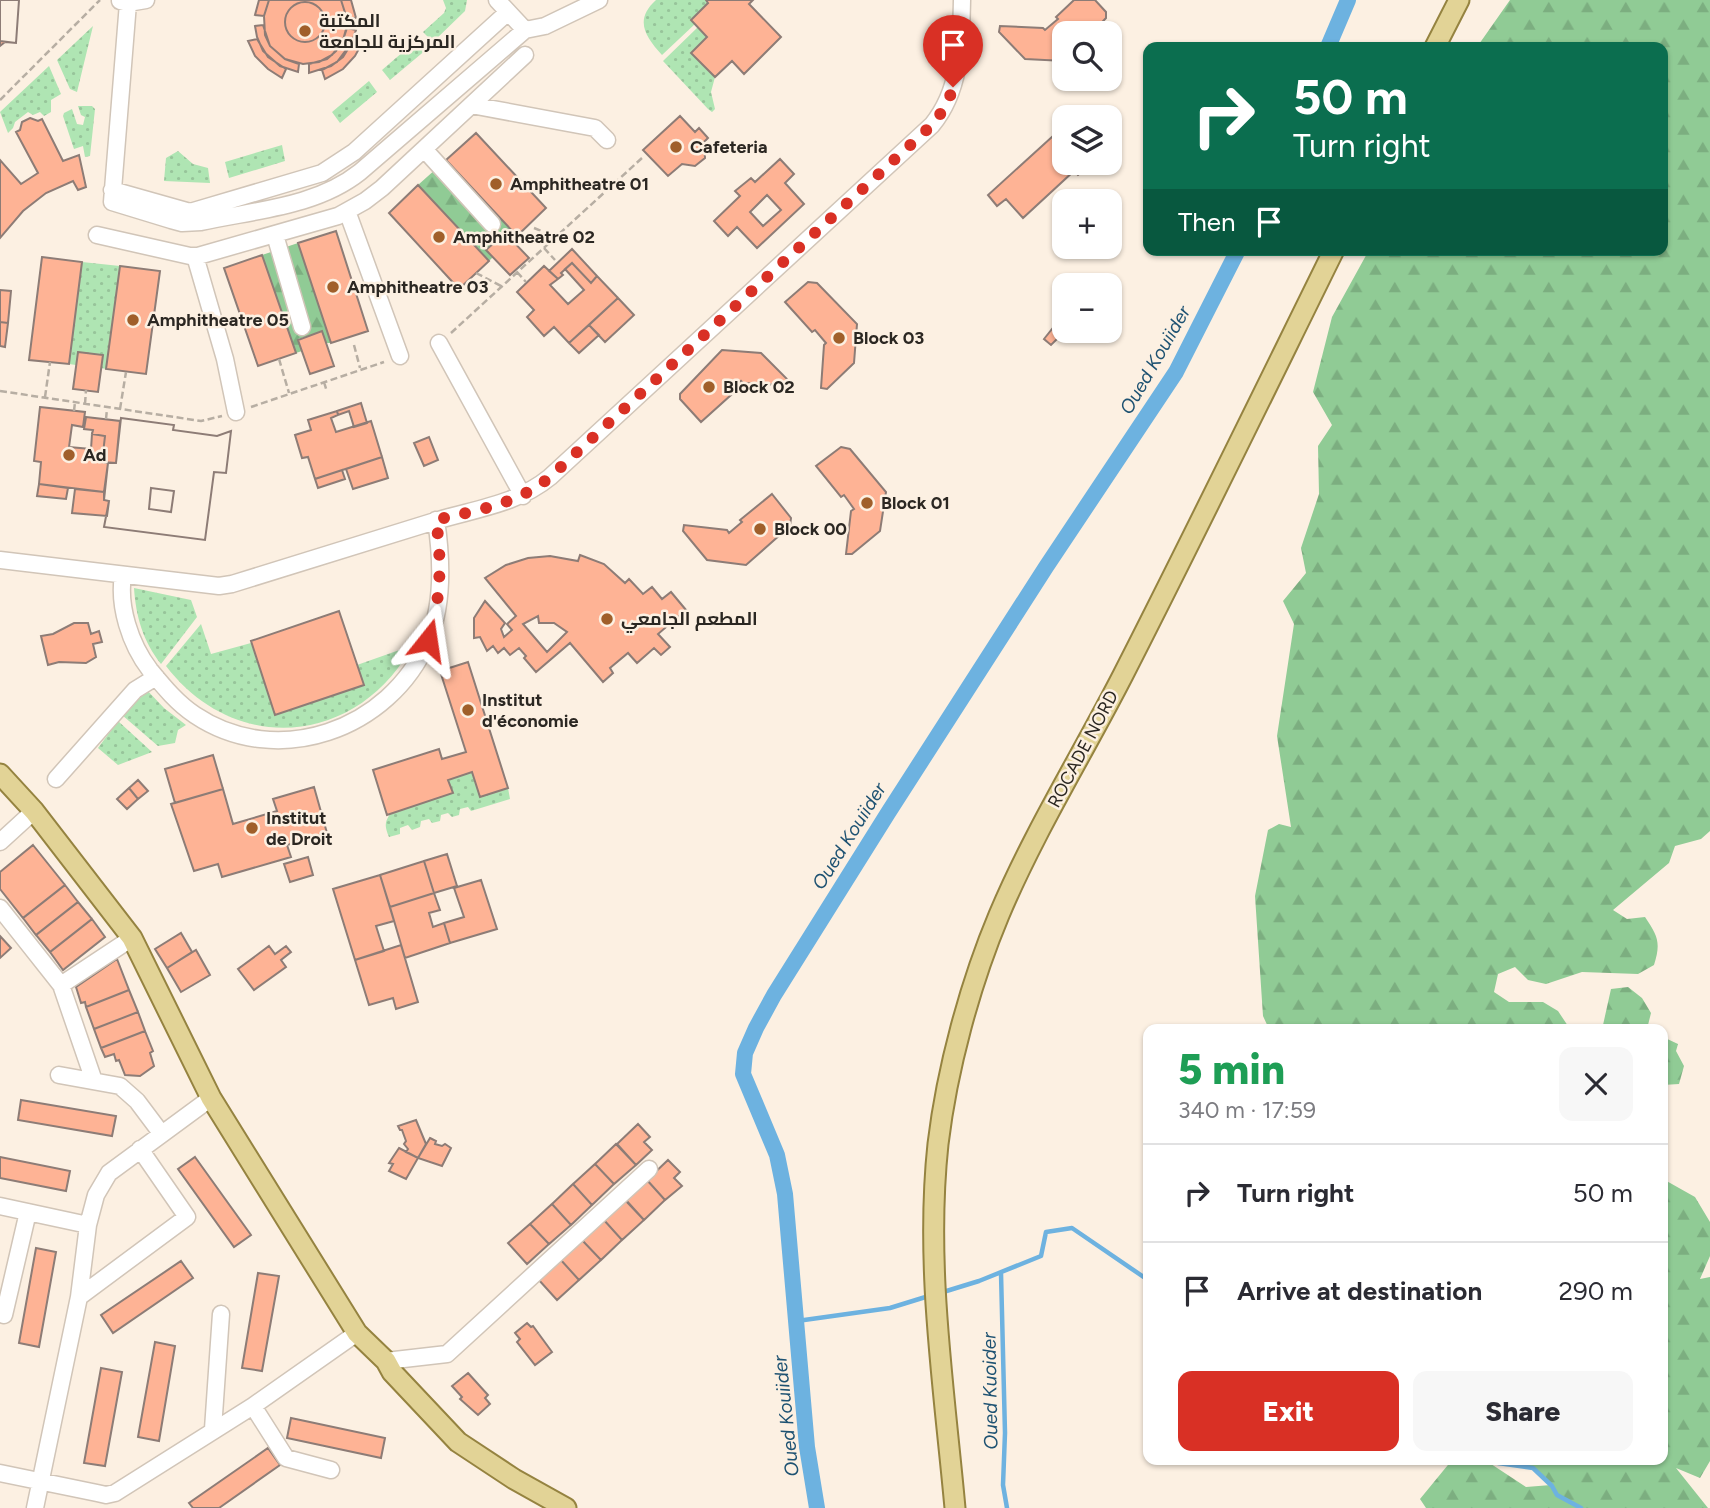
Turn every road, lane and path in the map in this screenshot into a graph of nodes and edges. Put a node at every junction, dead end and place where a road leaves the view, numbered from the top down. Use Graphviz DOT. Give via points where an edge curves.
graph roads {
  1 [pos="100,0"];
  2 [pos="146,0"];
  3 [pos="599,0"];
  4 [pos="962,0"];
  5 [pos="1459,0"];
  6 [pos="123,1"];
  7 [pos="503,6"];
  8 [pos="526,30"];
  9 [pos="1438,42"];
  10 [pos="525,55"];
  11 [pos="0,100"];
  12 [pos="471,105"];
  13 [pos="607,140"];
  14 [pos="424,149"];
  15 [pos="642,158"];
  16 [pos="112,196"];
  17 [pos="347,211"];
  18 [pos="492,224"];
  19 [pos="534,228"];
  20 [pos="97,235"];
  21 [pos="275,235"];
  22 [pos="556,237"];
  23 [pos="544,248"];
  24 [pos="195,256"];
  25 [pos="1331,256"];
  26 [pos="555,260"];
  27 [pos="518,270"];
  28 [pos="476,273"];
  29 [pos="526,282"];
  30 [pos="502,286"];
  31 [pos="302,327"];
  32 [pos="439,343"];
  33 [pos="354,345"];
  34 [pos="400,356"];
  35 [pos="279,359"];
  36 [pos="50,362"];
  37 [pos="360,370"];
  38 [pos="126,372"];
  39 [pos="324,382"];
  40 [pos="86,390"];
  41 [pos="0,391"];
  42 [pos="327,392"];
  43 [pos="289,394"];
  44 [pos="44,398"];
  45 [pos="75,402"];
  46 [pos="85,404"];
  47 [pos="107,408"];
  48 [pos="120,409"];
  49 [pos="74,411"];
  50 [pos="236,412"];
  51 [pos="106,419"];
  52 [pos="523,496"];
  53 [pos="436,520"];
  54 [pos="0,560"];
  55 [pos="123,575"];
  56 [pos="156,677"];
  57 [pos="0,774"];
  58 [pos="56,779"];
  59 [pos="34,811"];
  60 [pos="0,842"];
  61 [pos="0,908"];
  62 [pos="132,938"];
  63 [pos="61,985"];
  64 [pos="59,1075"];
  65 [pos="94,1081"];
  66 [pos="211,1098"];
  67 [pos="161,1133"];
  68 [pos="141,1149"];
  69 [pos="649,1169"];
  70 [pos="0,1206"];
  71 [pos="28,1213"];
  72 [pos="88,1225"];
  73 [pos="79,1297"];
  74 [pos="221,1314"];
  75 [pos="4,1315"];
  76 [pos="357,1333"];
  77 [pos="386,1361"];
  78 [pos="253,1406"];
  79 [pos="213,1429"];
  80 [pos="331,1469"];
  81 [pos="0,1473"];
  82 [pos="40,1480"];
  83 [pos="35,1508"];
  84 [pos="566,1508"];
  85 [pos="955,1508"];
  1 -- 11 [label="path"];
  2 -- 6 [label="street"];
  3 -- 8 [label="street" via="545,26"];
  4 -- 52 [label="street" via="956,74 947,105 932,125 550,477"];
  5 -- 9 [label="main road"];
  6 -- 16 [label="street"];
  7 -- 8 [label="street"];
  7 -- 16 [label="street" via="354,152 322,173 190,212"];
  8 -- 16 [label="street" via="350,180 317,197 183,223"];
  10 -- 12 [label="street"];
  12 -- 13 [label="street" via="595,128"];
  12 -- 14 [label="street"];
  14 -- 17 [label="street" via="382,188"];
  14 -- 18 [label="street"];
  15 -- 22 [label="path"];
  17 -- 21 [label="street"];
  17 -- 34 [label="street"];
  19 -- 22 [label="path"];
  20 -- 24 [label="street"];
  21 -- 24 [label="street"];
  21 -- 31 [label="street"];
  22 -- 23 [label="path"];
  23 -- 26 [label="path"];
  23 -- 27 [label="path"];
  24 -- 50 [label="street"];
  25 -- 85 [label="main road, ROCADE NORD" via="1123,674 1025,858 977,972 948,1082 933,1207 934,1278"];
  27 -- 29 [label="path"];
  27 -- 30 [label="path"];
  28 -- 30 [label="path"];
  30 -- 32 [label="path"];
  32 -- 52 [label="street"];
  33 -- 37 [label="path"];
  34 -- 37 [label="path"];
  35 -- 43 [label="path"];
  36 -- 44 [label="path"];
  37 -- 39 [label="path"];
  38 -- 48 [label="path"];
  39 -- 42 [label="path"];
  39 -- 43 [label="path"];
  40 -- 46 [label="path"];
  41 -- 44 [label="path"];
  43 -- 50 [label="path"];
  44 -- 45 [label="path"];
  45 -- 46 [label="path"];
  45 -- 49 [label="path"];
  46 -- 47 [label="path"];
  47 -- 48 [label="path"];
  47 -- 51 [label="path"];
  48 -- 50 [label="path" via="201,421"];
  52 -- 53 [label="street"];
  53 -- 55 [label="street" via="232,584 208,586"];
  53 -- 56 [label="street" via="439,595 428,640 405,680 362,718 316,736 253,738 197,716"];
  54 -- 55 [label="street"];
  55 -- 56 [label="street" via="120,592 130,629"];
  56 -- 58 [label="street" via="135,690"];
  57 -- 59 [label="main road"];
  59 -- 60 [label="street"];
  59 -- 62 [label="main road"];
  61 -- 63 [label="street"];
  62 -- 63 [label="street"];
  62 -- 66 [label="main road"];
  63 -- 65 [label="street"];
  64 -- 65 [label="street"];
  65 -- 67 [label="street" via="120,1086"];
  66 -- 67 [label="street"];
  66 -- 76 [label="main road"];
  67 -- 68 [label="street"];
  68 -- 72 [label="street" via="109,1173 96,1195"];
  68 -- 73 [label="street" via="187,1217"];
  69 -- 77 [label="street" via="447,1354"];
  70 -- 71 [label="street"];
  71 -- 72 [label="street"];
  71 -- 75 [label="street"];
  72 -- 73 [label="street"];
  73 -- 82 [label="street"];
  74 -- 79 [label="street"];
  76 -- 77 [label="main road"];
  76 -- 78 [label="street"];
  77 -- 84 [label="main road" via="458,1442"];
  78 -- 79 [label="street"];
  78 -- 80 [label="street" via="286,1458"];
  79 -- 82 [label="street" via="115,1493 106,1495"];
  81 -- 82 [label="street"];
  82 -- 83 [label="street"];
}
